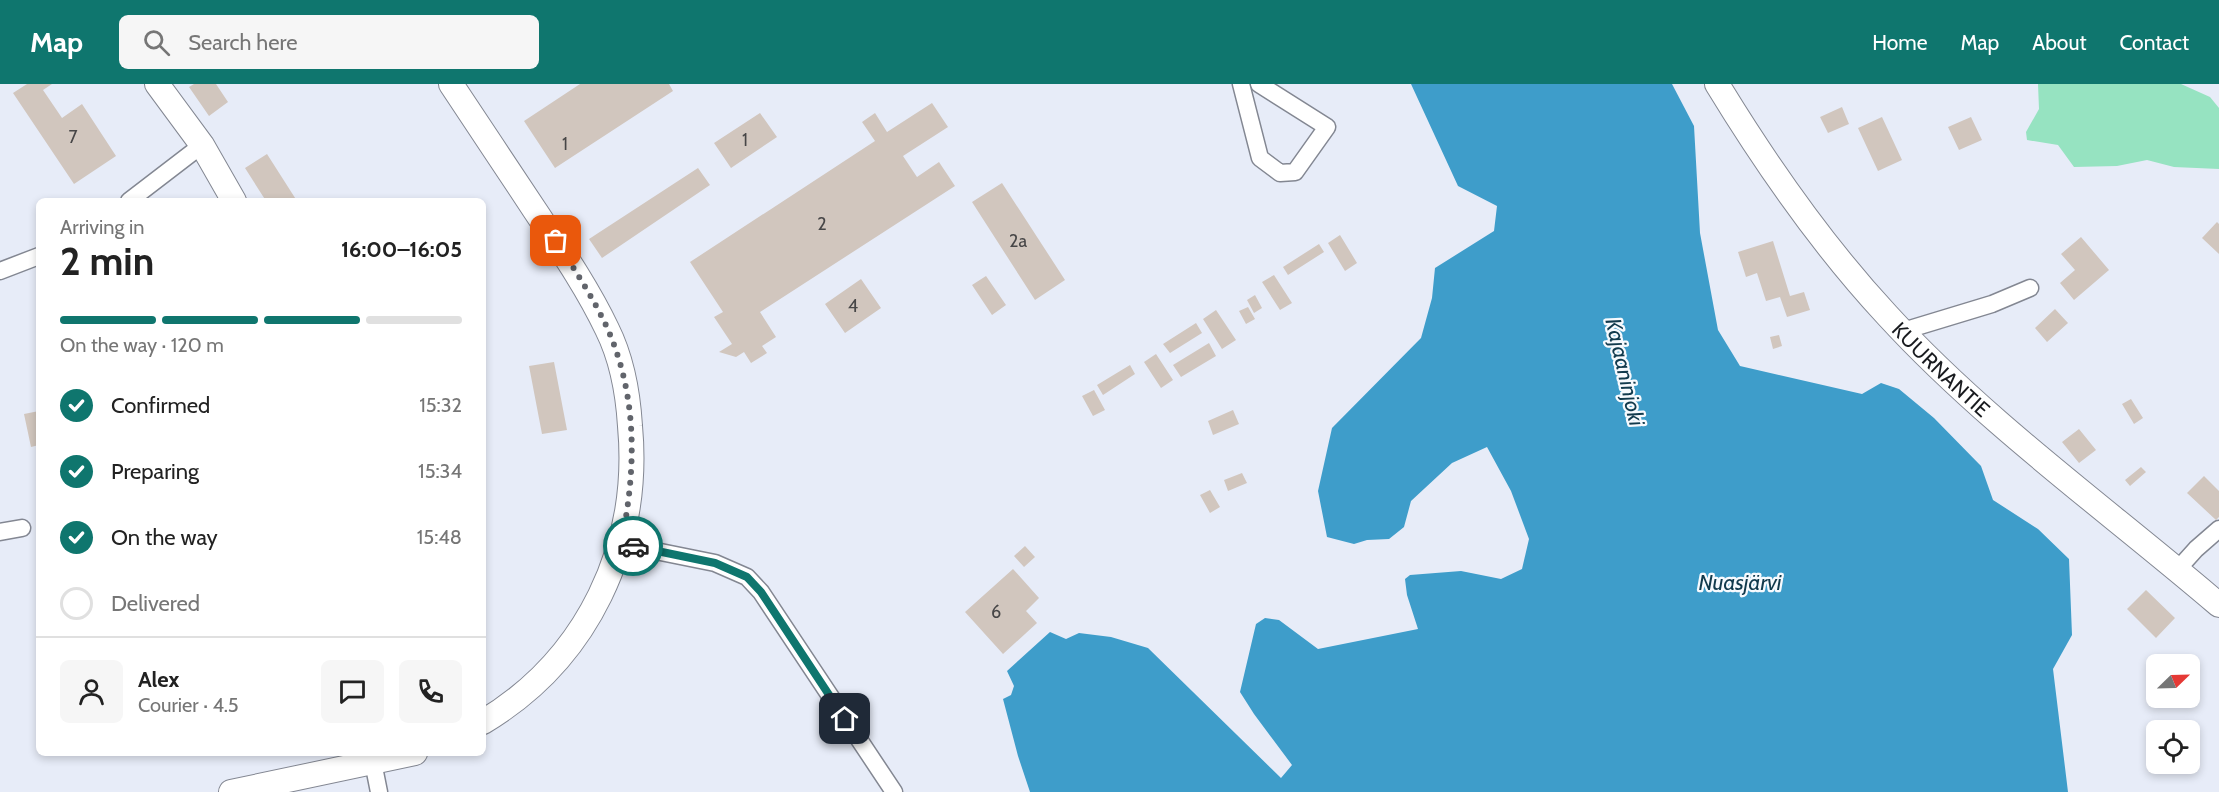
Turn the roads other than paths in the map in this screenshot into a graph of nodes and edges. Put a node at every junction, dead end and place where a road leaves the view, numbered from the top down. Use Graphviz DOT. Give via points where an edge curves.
graph roads {
  1 [pos="158,84"];
  2 [pos="451,84"];
  3 [pos="1241,84"];
  4 [pos="1259,84"];
  5 [pos="1717,84"];
  6 [pos="202,145"];
  7 [pos="133,198"];
  8 [pos="232,198"];
  9 [pos="36,257"];
  10 [pos="0,271"];
  11 [pos="2030,288"];
  12 [pos="1903,331"];
  13 [pos="22,528"];
  14 [pos="2219,529"];
  15 [pos="0,532"];
  16 [pos="621,544"];
  17 [pos="2178,570"];
  18 [pos="2219,605"];
  19 [pos="486,720"];
  20 [pos="372,757"];
  21 [pos="231,792"];
  22 [pos="379,792"];
  23 [pos="894,792"];
  1 -- 6 [label="street"];
  2 -- 16 [label="street" via="569,260 608,330 628,395 633,455"];
  3 -- 4 [label="street" via="1260,158 1280,173 1295,172 1327,127"];
  5 -- 12 [label="street, KUURNANTIE" via="1807,220"];
  6 -- 7 [label="street"];
  6 -- 8 [label="street"];
  9 -- 10 [label="street"];
  11 -- 12 [label="street"];
  12 -- 17 [label="street, KUURNANTIE" via="1960,387"];
  13 -- 15 [label="street"];
  14 -- 17 [label="street"];
  16 -- 19 [label="street" via="602,592 565,652 527,690"];
  16 -- 23 [label="street" via="715,563 747,577 761,592"];
  17 -- 18 [label="street, KUURNANTIE"];
  20 -- 21 [label="street"];
  20 -- 22 [label="street"];
}
